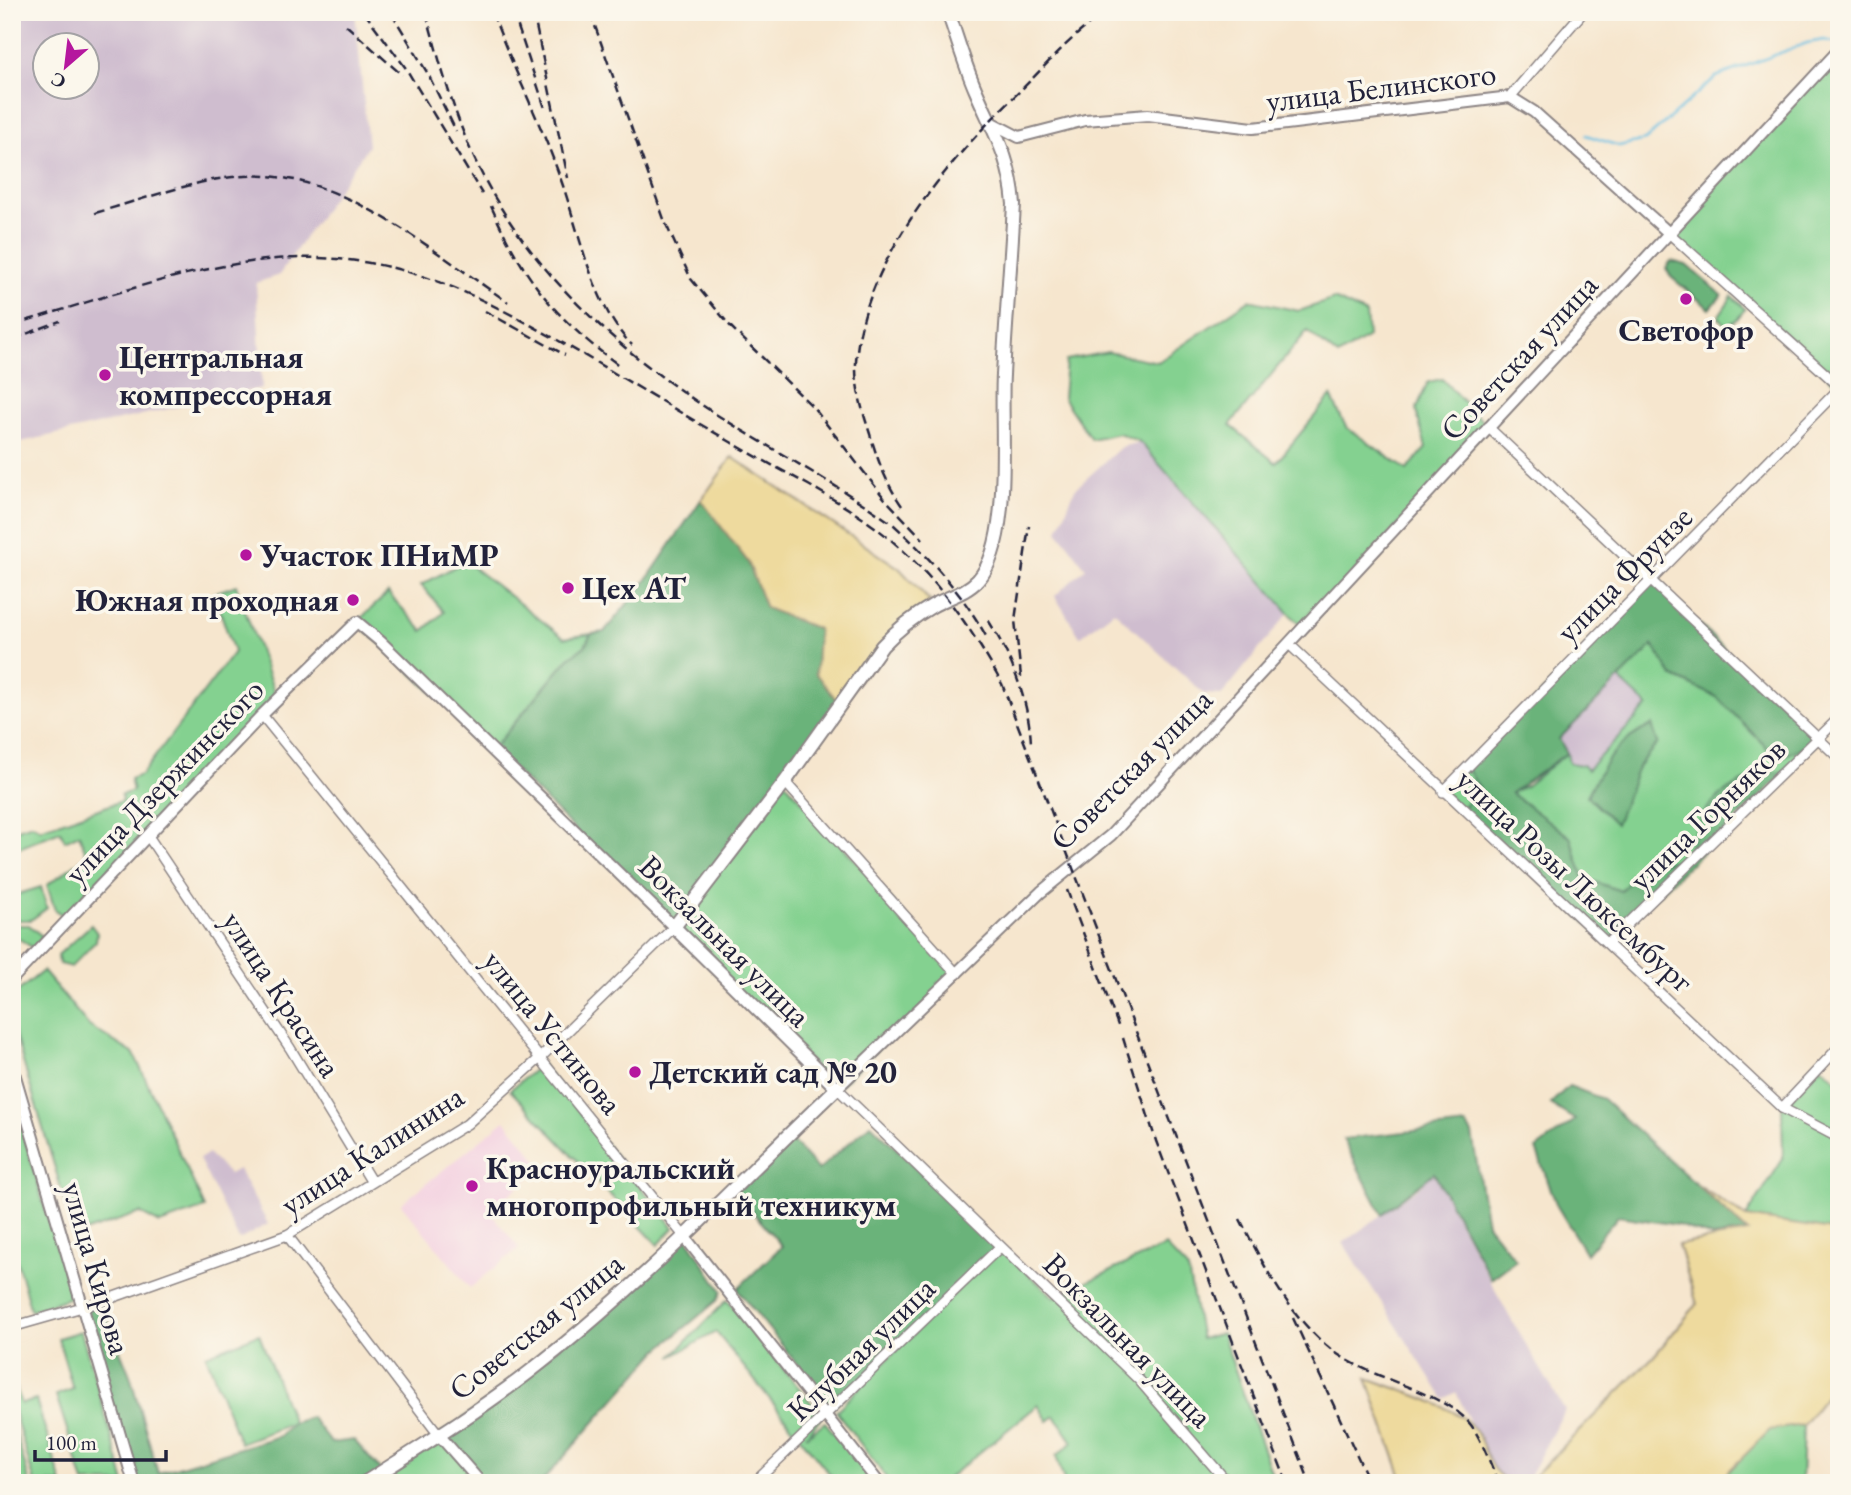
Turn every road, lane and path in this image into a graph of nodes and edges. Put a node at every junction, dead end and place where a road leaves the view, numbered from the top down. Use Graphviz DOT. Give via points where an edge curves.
graph roads {
  1 [pos="948,12"];
  2 [pos="1583,12"];
  3 [pos="1839,50"];
  4 [pos="1510,97"];
  5 [pos="993,124"];
  6 [pos="1670,233"];
  7 [pos="1839,387"];
  8 [pos="1488,427"];
  9 [pos="1653,580"];
  10 [pos="356,622"];
  11 [pos="1289,644"];
  12 [pos="262,715"];
  13 [pos="1839,718"];
  14 [pos="1819,739"];
  15 [pos="1839,758"];
  16 [pos="785,782"];
  17 [pos="1443,792"];
  18 [pos="148,836"];
  19 [pos="674,928"];
  20 [pos="1608,943"];
  21 [pos="957,974"];
  22 [pos="12,979"];
  23 [pos="1839,1046"];
  24 [pos="540,1058"];
  25 [pos="12,1066"];
  26 [pos="836,1088"];
  27 [pos="1783,1108"];
  28 [pos="1839,1138"];
  29 [pos="371,1181"];
  30 [pos="287,1235"];
  31 [pos="684,1236"];
  32 [pos="999,1248"];
  33 [pos="81,1308"];
  34 [pos="12,1327"];
  35 [pos="826,1416"];
  36 [pos="439,1435"];
  37 [pos="134,1483"];
  38 [pos="364,1483"];
  39 [pos="481,1483"];
  40 [pos="754,1483"];
  41 [pos="879,1483"];
  42 [pos="1228,1483"];
  1 -- 5 [label="main road"];
  2 -- 4 [label="street"];
  3 -- 6 [label="street, Советская улица"];
  4 -- 5 [label="street, улица Белинского" via="1253,128 1148,115 1085,120 1019,136"];
  4 -- 6 [label="street, улица Белинского" via="1534,112"];
  5 -- 16 [label="main road" via="1012,177 1014,204 1003,377 1002,496 993,549 984,572 968,589 908,622 883,646"];
  6 -- 7 [label="street, улица Белинского"];
  6 -- 8 [label="street, Советская улица"];
  7 -- 9 [label="street, улица Фрунзе"];
  8 -- 9 [label="street"];
  8 -- 11 [label="street, Советская улица"];
  9 -- 14 [label="street"];
  9 -- 17 [label="street, улица Фрунзе"];
  10 -- 12 [label="street, улица Дзержинского"];
  10 -- 19 [label="street, Вокзальная улица"];
  11 -- 17 [label="street, улица Розы Люксембург"];
  11 -- 21 [label="street, Советская улица" via="1111,835 1041,892"];
  12 -- 18 [label="street, улица Дзержинского"];
  12 -- 24 [label="street, улица Устинова"];
  13 -- 14 [label="street, улица Горняков"];
  14 -- 15 [label="street"];
  14 -- 20 [label="street, улица Горняков"];
  16 -- 19 [label="main road"];
  16 -- 21 [label="street"];
  17 -- 20 [label="street, улица Розы Люксембург"];
  18 -- 22 [label="street, улица Дзержинского"];
  18 -- 29 [label="street, улица Красина" via="290,1048"];
  19 -- 24 [label="street, улица Калинина"];
  19 -- 26 [label="main road, Вокзальная улица"];
  20 -- 27 [label="street, улица Розы Люксембург"];
  21 -- 26 [label="street, Советская улица"];
  23 -- 27 [label="street"];
  24 -- 29 [label="street, улица Калинина" via="467,1124"];
  24 -- 31 [label="street, улица Устинова"];
  25 -- 33 [label="street, улица Кирова"];
  26 -- 31 [label="main road, Советская улица"];
  26 -- 32 [label="street, Вокзальная улица"];
  27 -- 28 [label="street, улица Розы Люксембург"];
  29 -- 30 [label="street, улица Калинина"];
  30 -- 33 [label="street, улица Калинина"];
  30 -- 36 [label="street"];
  31 -- 35 [label="street, улица Устинова"];
  31 -- 36 [label="main road, Советская улица" via="528,1374"];
  32 -- 35 [label="street, Клубная улица"];
  32 -- 42 [label="street, Вокзальная улица" via="1139,1380"];
  33 -- 34 [label="street, улица Калинина"];
  33 -- 37 [label="street, улица Кирова"];
  35 -- 40 [label="street, Клубная улица"];
  35 -- 41 [label="street, улица Устинова"];
  36 -- 38 [label="main road, Советская улица"];
  36 -- 39 [label="street"];
}
